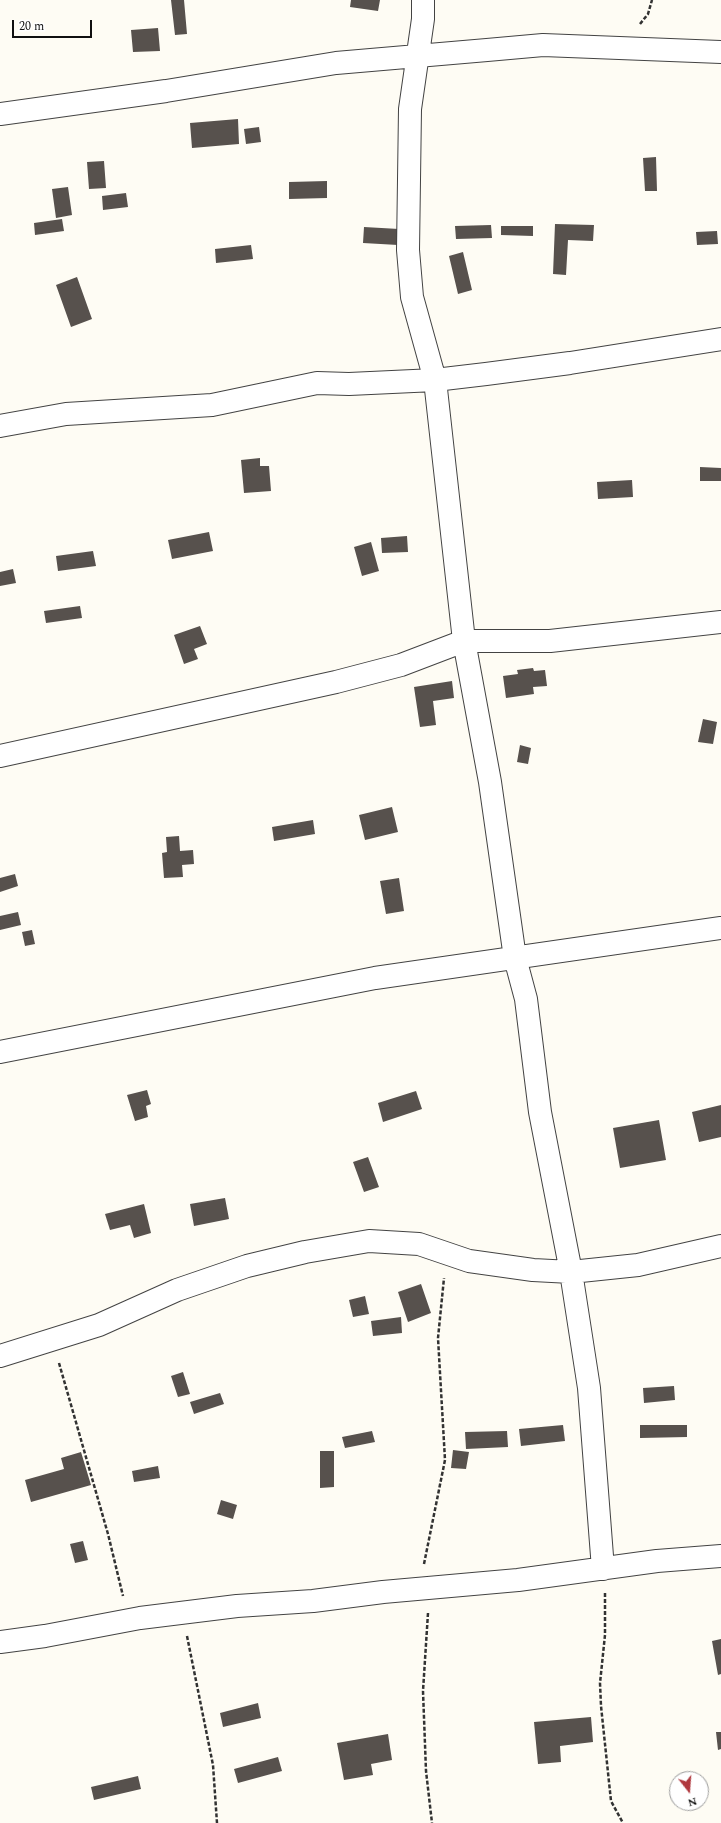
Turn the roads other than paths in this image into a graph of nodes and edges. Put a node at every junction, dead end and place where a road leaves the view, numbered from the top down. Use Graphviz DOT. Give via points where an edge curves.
graph roads {
  1 [pos="423,0"];
  2 [pos="721,52"];
  3 [pos="418,57"];
  4 [pos="0,114"];
  5 [pos="721,339"];
  6 [pos="435,380"];
  7 [pos="0,426"];
  8 [pos="721,622"];
  9 [pos="464,641"];
  10 [pos="0,756"];
  11 [pos="721,928"];
  12 [pos="515,958"];
  13 [pos="0,1052"];
  14 [pos="721,1246"];
  15 [pos="571,1272"];
  16 [pos="0,1356"];
  17 [pos="721,1556"];
  18 [pos="603,1568"];
  19 [pos="0,1642"];
  1 -- 3 [label="street"];
  2 -- 3 [label="street" via="543,45"];
  3 -- 4 [label="street" via="336,63 166,91"];
  3 -- 6 [label="street" via="410,109 408,250 412,297"];
  5 -- 6 [label="street" via="570,363"];
  6 -- 7 [label="street" via="317,383 212,405 66,414"];
  6 -- 9 [label="street"];
  8 -- 9 [label="street" via="550,642"];
  9 -- 10 [label="street" via="400,665 336,682"];
  9 -- 12 [label="street" via="490,782"];
  11 -- 12 [label="street"];
  12 -- 13 [label="street" via="375,978"];
  12 -- 15 [label="street" via="526,999 540,1112"];
  14 -- 15 [label="street" via="638,1265"];
  15 -- 16 [label="street" via="533,1270 469,1261 419,1244 369,1241 305,1252 247,1266 184,1288 99,1325"];
  15 -- 18 [label="street" via="589,1388"];
  17 -- 18 [label="street"];
  18 -- 19 [label="street" via="518,1580 237,1606"];
}
